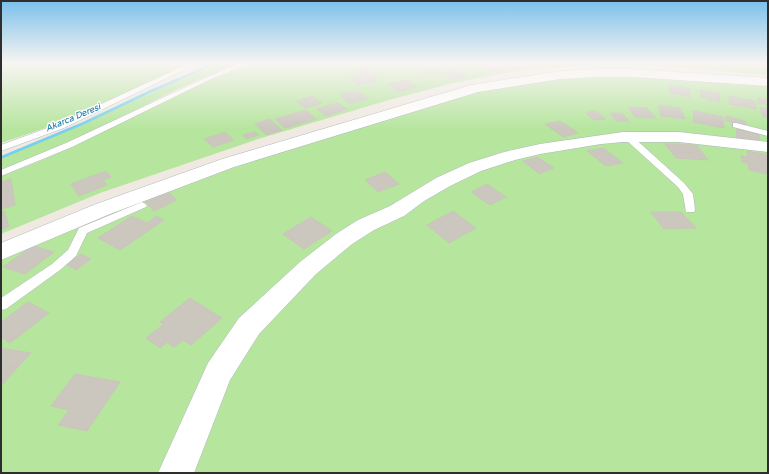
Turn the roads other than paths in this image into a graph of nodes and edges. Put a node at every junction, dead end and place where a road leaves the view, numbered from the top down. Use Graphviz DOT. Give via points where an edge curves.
graph roads {
  1 [pos="148,85"];
  2 [pos="192,85"];
  3 [pos="468,85"];
  4 [pos="495,85"];
  5 [pos="736,125"];
  6 [pos="768,134"];
  7 [pos="628,137"];
  8 [pos="768,147"];
  9 [pos="1,148"];
  10 [pos="1,173"];
  11 [pos="142,205"];
  12 [pos="690,210"];
  13 [pos="1,243"];
  14 [pos="1,252"];
  15 [pos="1,305"];
  16 [pos="176,473"];
  1 -- 9 [label="lane" via="68,123"];
  2 -- 10 [label="lane" via="69,145"];
  3 -- 13 [label="main road" via="421,96 171,175"];
  4 -- 14 [label="main road" via="476,88 228,162 102,209"];
  5 -- 6 [label="lane"];
  7 -- 8 [label="main road" via="679,138"];
  7 -- 12 [label="lane" via="681,185 688,194"];
  7 -- 16 [label="main road" via="540,149 475,167 443,182 397,211 366,225 344,239 288,287 249,326 218,373"];
  11 -- 15 [label="lane" via="83,231 72,252 56,267"];
}
